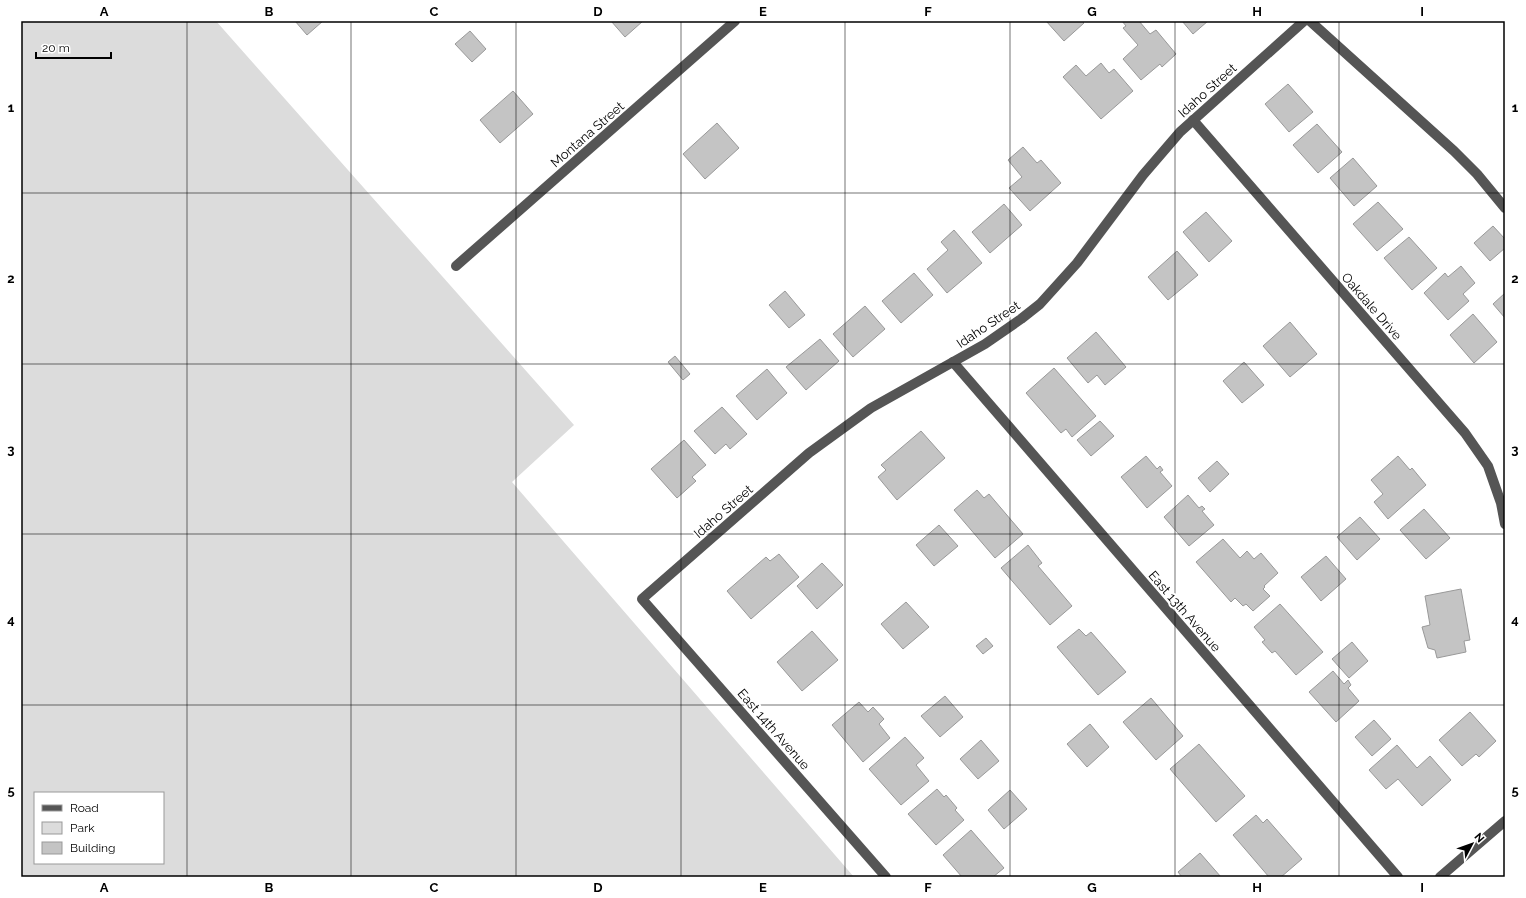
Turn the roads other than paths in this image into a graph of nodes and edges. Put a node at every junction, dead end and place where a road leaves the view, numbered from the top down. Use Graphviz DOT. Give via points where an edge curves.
graph roads {
  1 [pos="735,21"];
  2 [pos="1304,21"];
  3 [pos="1310,21"];
  4 [pos="1193,120"];
  5 [pos="1505,208"];
  6 [pos="456,266"];
  7 [pos="954,362"];
  8 [pos="1505,524"];
  9 [pos="642,599"];
  10 [pos="1505,821"];
  11 [pos="886,877"];
  12 [pos="1398,877"];
  13 [pos="1440,877"];
  1 -- 6 [label="street, Montana Street"];
  2 -- 4 [label="street, Idaho Street"];
  3 -- 5 [label="street" via="1454,151"];
  4 -- 7 [label="street, Idaho Street" via="1155,160 1077,263 1040,304 985,344"];
  4 -- 8 [label="street, Oakdale Drive" via="1465,433 1488,466"];
  7 -- 9 [label="street, Idaho Street" via="871,408 834,434"];
  7 -- 12 [label="street, East 13th Avenue"];
  9 -- 11 [label="street, East 14th Avenue"];
  10 -- 13 [label="street"];
}
